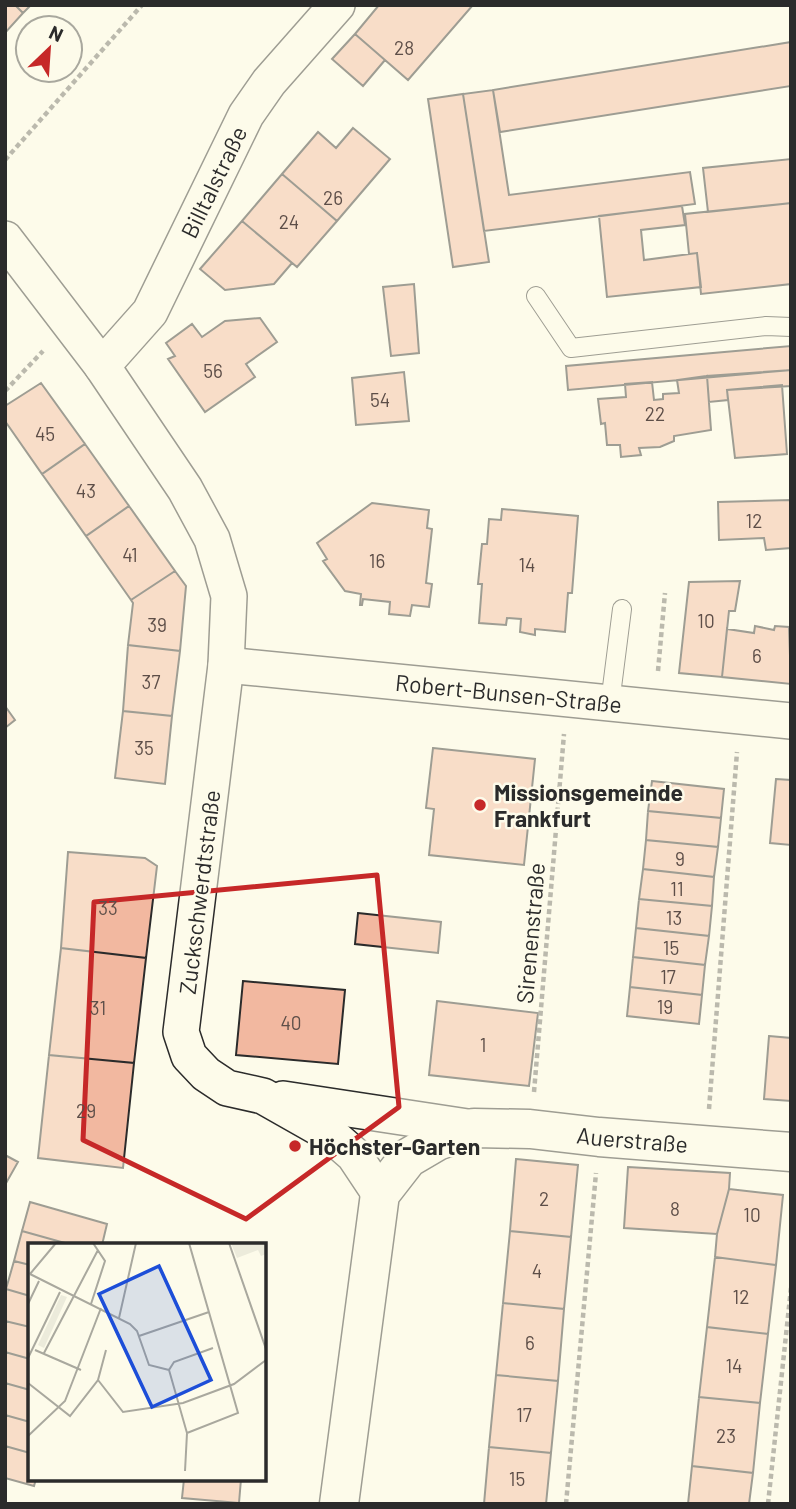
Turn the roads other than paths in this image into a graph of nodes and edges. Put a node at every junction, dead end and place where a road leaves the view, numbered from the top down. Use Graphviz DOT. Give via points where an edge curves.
graph roads {
  1 [pos="337,5"];
  2 [pos="5,239"];
  3 [pos="536,296"];
  4 [pos="791,327"];
  5 [pos="102,366"];
  6 [pos="622,609"];
  7 [pos="226,665"];
  8 [pos="610,703"];
  9 [pos="791,721"];
  10 [pos="263,1096"];
  11 [pos="474,1128"];
  12 [pos="791,1152"];
  13 [pos="380,1194"];
  14 [pos="339,1504"];
  1 -- 5 [label="street, Billtalstraße" via="268,82 246,115 150,312"];
  2 -- 5 [label="street, Zuckschwerdtstraße"];
  3 -- 4 [label="lane" via="571,348"];
  5 -- 7 [label="street, Zuckschwerdtstraße" via="185,489 212,539 229,596"];
  6 -- 8 [label="lane"];
  7 -- 8 [label="street, Robert-Bunsen-Straße"];
  7 -- 10 [label="street, Zuckschwerdtstraße" via="181,1032 189,1056 206,1074 227,1088"];
  8 -- 9 [label="street, Robert-Bunsen-Straße"];
  10 -- 11 [label="street, Auerstraße"];
  10 -- 13 [label="street, Zuckschwerdtstraße" via="330,1134 354,1156"];
  11 -- 12 [label="main road, Auerstraße"];
  11 -- 13 [label="main road, Auerstraße" via="408,1158"];
  13 -- 14 [label="main road"];
}
